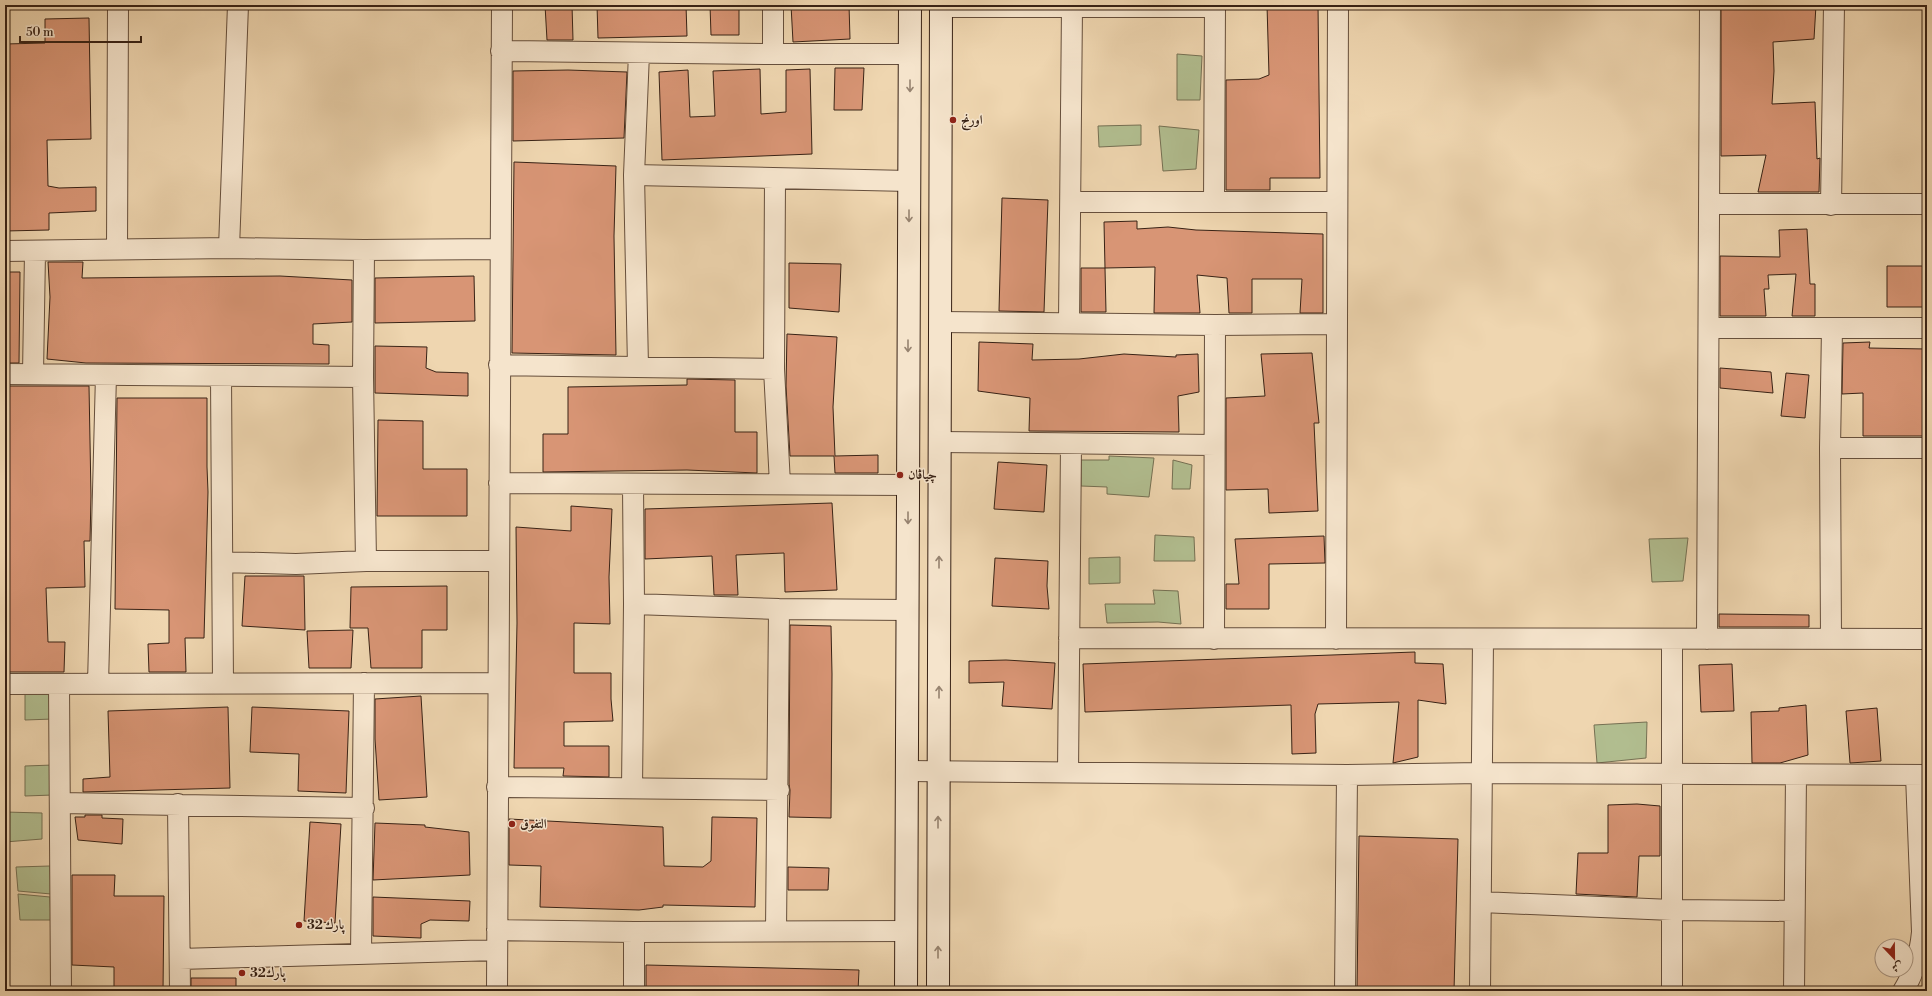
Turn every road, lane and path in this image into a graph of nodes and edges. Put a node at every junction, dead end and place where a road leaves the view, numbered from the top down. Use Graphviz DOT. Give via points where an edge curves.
graph roads {
  1 [pos="118,5"];
  2 [pos="238,5"];
  3 [pos="502,5"];
  4 [pos="773,5"];
  5 [pos="910,5"];
  6 [pos="1338,5"];
  7 [pos="1710,5"];
  8 [pos="1834,5"];
  9 [pos="941,6"];
  10 [pos="1215,6"];
  11 [pos="1072,7"];
  12 [pos="501,52"];
  13 [pos="639,53"];
  14 [pos="773,54"];
  15 [pos="910,54"];
  16 [pos="940,110"];
  17 [pos="909,112"];
  18 [pos="634,176"];
  19 [pos="775,179"];
  20 [pos="909,182"];
  21 [pos="1071,202"];
  22 [pos="1214,202"];
  23 [pos="1337,202"];
  24 [pos="1710,204"];
  25 [pos="1927,204"];
  26 [pos="1831,205"];
  27 [pos="228,248"];
  28 [pos="117,249"];
  29 [pos="500,249"];
  30 [pos="364,250"];
  31 [pos="5,252"];
  32 [pos="35,252"];
  33 [pos="940,322"];
  34 [pos="1069,322"];
  35 [pos="1336,324"];
  36 [pos="1215,325"];
  37 [pos="1710,328"];
  38 [pos="1832,328"];
  39 [pos="1927,328"];
  40 [pos="499,365"];
  41 [pos="638,366"];
  42 [pos="774,369"];
  43 [pos="5,374"];
  44 [pos="33,374"];
  45 [pos="106,375"];
  46 [pos="221,376"];
  47 [pos="363,377"];
  48 [pos="939,442"];
  49 [pos="1071,444"];
  50 [pos="1214,446"];
  51 [pos="1830,448"];
  52 [pos="1927,448"];
  53 [pos="499,483"];
  54 [pos="633,484"];
  55 [pos="780,484"];
  56 [pos="908,485"];
  57 [pos="366,561"];
  58 [pos="498,561"];
  59 [pos="224,562"];
  60 [pos="634,604"];
  61 [pos="779,609"];
  62 [pos="908,610"];
  63 [pos="1069,638"];
  64 [pos="1214,639"];
  65 [pos="1336,639"];
  66 [pos="1482,639"];
  67 [pos="1672,639"];
  68 [pos="1708,639"];
  69 [pos="1831,639"];
  70 [pos="1927,639"];
  71 [pos="223,683"];
  72 [pos="364,683"];
  73 [pos="498,683"];
  74 [pos="5,684"];
  75 [pos="59,684"];
  76 [pos="98,684"];
  77 [pos="907,771"];
  78 [pos="938,771"];
  79 [pos="1068,772"];
  80 [pos="1481,773"];
  81 [pos="1673,774"];
  82 [pos="1347,775"];
  83 [pos="1796,775"];
  84 [pos="1922,775"];
  85 [pos="498,787"];
  86 [pos="632,788"];
  87 [pos="778,790"];
  88 [pos="60,803"];
  89 [pos="178,804"];
  90 [pos="364,808"];
  91 [pos="1481,902"];
  92 [pos="1924,907"];
  93 [pos="1672,910"];
  94 [pos="1794,911"];
  95 [pos="497,930"];
  96 [pos="776,931"];
  97 [pos="906,931"];
  98 [pos="634,932"];
  99 [pos="497,950"];
  100 [pos="361,954"];
  101 [pos="180,959"];
  102 [pos="61,991"];
  103 [pos="180,991"];
  104 [pos="497,991"];
  105 [pos="634,991"];
  106 [pos="906,991"];
  107 [pos="938,991"];
  108 [pos="1345,991"];
  109 [pos="1480,991"];
  110 [pos="1672,991"];
  111 [pos="1794,991"];
  112 [pos="1903,991"];
  1 -- 28 [label="street"];
  2 -- 27 [label="street"];
  3 -- 12 [label="street"];
  4 -- 14 [label="street"];
  5 -- 15 [label="street"];
  6 -- 23 [label="street"];
  7 -- 24 [label="street"];
  8 -- 26 [label="street"];
  9 -- 11 [label="street"];
  9 -- 16 [label="street"];
  10 -- 11 [label="street"];
  10 -- 22 [label="street"];
  11 -- 21 [label="street"];
  12 -- 13 [label="street"];
  12 -- 29 [label="street"];
  13 -- 14 [label="street"];
  13 -- 18 [label="street"];
  14 -- 15 [label="street"];
  15 -- 17 [label="street, one-way"];
  16 -- 17 [label="street"];
  16 -- 33 [label="street"];
  17 -- 20 [label="street"];
  18 -- 19 [label="street"];
  18 -- 41 [label="street"];
  19 -- 20 [label="street"];
  19 -- 42 [label="street"];
  20 -- 56 [label="street, one-way"];
  21 -- 22 [label="street"];
  21 -- 34 [label="street"];
  22 -- 23 [label="street"];
  23 -- 35 [label="street"];
  24 -- 26 [label="street"];
  24 -- 37 [label="street"];
  25 -- 26 [label="street"];
  27 -- 28 [label="street"];
  27 -- 30 [label="street"];
  28 -- 32 [label="street"];
  29 -- 30 [label="street"];
  29 -- 40 [label="street"];
  30 -- 47 [label="street"];
  31 -- 32 [label="street"];
  32 -- 44 [label="street"];
  33 -- 34 [label="street"];
  33 -- 48 [label="street"];
  34 -- 36 [label="street"];
  35 -- 36 [label="street"];
  35 -- 65 [label="street"];
  36 -- 50 [label="street"];
  37 -- 38 [label="street"];
  37 -- 68 [label="street"];
  38 -- 39 [label="street"];
  38 -- 51 [label="street"];
  40 -- 41 [label="street"];
  40 -- 53 [label="street"];
  41 -- 42 [label="street"];
  42 -- 55 [label="street"];
  43 -- 44 [label="street"];
  44 -- 45 [label="street"];
  45 -- 46 [label="street"];
  45 -- 76 [label="street"];
  46 -- 47 [label="street"];
  46 -- 59 [label="street"];
  47 -- 57 [label="street"];
  48 -- 49 [label="street"];
  78 -- 48 [label="street, one-way"];
  49 -- 50 [label="street"];
  49 -- 63 [label="street"];
  50 -- 64 [label="street"];
  51 -- 52 [label="street"];
  51 -- 69 [label="street"];
  53 -- 54 [label="street"];
  53 -- 58 [label="street"];
  54 -- 55 [label="street"];
  54 -- 60 [label="street"];
  55 -- 56 [label="street"];
  56 -- 62 [label="street, one-way"];
  57 -- 58 [label="street"];
  57 -- 59 [label="street" via="296,564"];
  58 -- 73 [label="street"];
  59 -- 71 [label="street"];
  60 -- 61 [label="street"];
  60 -- 86 [label="street"];
  61 -- 62 [label="street"];
  61 -- 87 [label="street"];
  62 -- 77 [label="street"];
  63 -- 64 [label="street"];
  63 -- 79 [label="street"];
  64 -- 65 [label="street"];
  65 -- 66 [label="street"];
  66 -- 67 [label="street"];
  66 -- 80 [label="street"];
  67 -- 68 [label="street"];
  67 -- 81 [label="street"];
  68 -- 69 [label="street"];
  69 -- 70 [label="street"];
  71 -- 72 [label="street"];
  71 -- 76 [label="street"];
  72 -- 73 [label="street"];
  72 -- 90 [label="street"];
  73 -- 85 [label="street"];
  74 -- 75 [label="street"];
  75 -- 76 [label="street"];
  75 -- 88 [label="street"];
  77 -- 78 [label="street"];
  77 -- 97 [label="street"];
  78 -- 79 [label="street"];
  107 -- 78 [label="street, one-way"];
  79 -- 82 [label="street"];
  80 -- 81 [label="street"];
  80 -- 82 [label="street"];
  80 -- 91 [label="street"];
  81 -- 83 [label="street"];
  81 -- 93 [label="street"];
  82 -- 108 [label="street"];
  83 -- 84 [label="street"];
  83 -- 94 [label="street"];
  84 -- 92 [label="street"];
  85 -- 86 [label="street"];
  85 -- 95 [label="street"];
  86 -- 87 [label="street"];
  87 -- 96 [label="street"];
  88 -- 89 [label="street"];
  88 -- 102 [label="street"];
  89 -- 90 [label="street"];
  89 -- 101 [label="street"];
  90 -- 100 [label="street"];
  91 -- 93 [label="street"];
  91 -- 109 [label="street"];
  92 -- 112 [label="street" via="1921,950"];
  93 -- 94 [label="street"];
  93 -- 110 [label="street"];
  94 -- 111 [label="street"];
  95 -- 98 [label="street"];
  95 -- 99 [label="street"];
  96 -- 97 [label="street"];
  96 -- 98 [label="street"];
  97 -- 106 [label="street"];
  98 -- 105 [label="street"];
  99 -- 100 [label="street"];
  99 -- 104 [label="street"];
  100 -- 101 [label="street"];
  101 -- 103 [label="street"];
}
